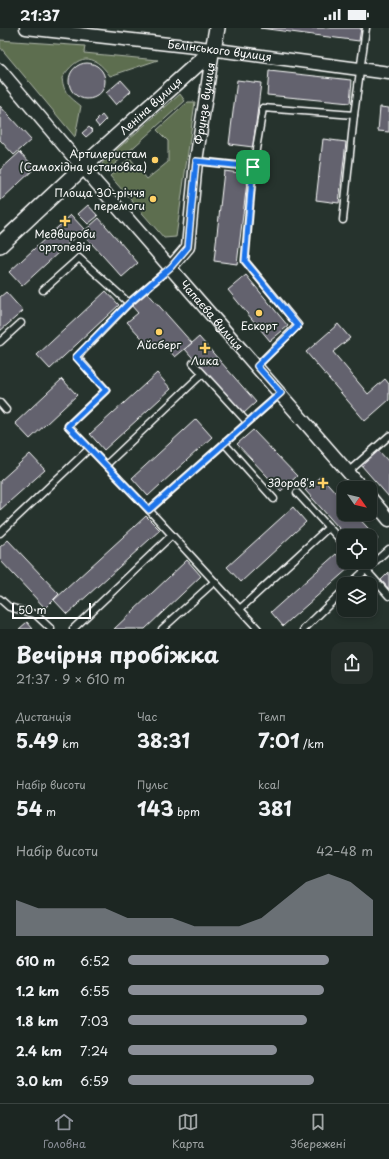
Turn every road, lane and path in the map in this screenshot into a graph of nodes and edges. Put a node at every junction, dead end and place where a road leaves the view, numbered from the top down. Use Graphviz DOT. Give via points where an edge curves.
graph roads {
  1 [pos="26,28"];
  2 [pos="217,28"];
  3 [pos="366,28"];
  4 [pos="63,30"];
  5 [pos="213,50"];
  6 [pos="361,68"];
  7 [pos="389,73"];
  8 [pos="2,75"];
  9 [pos="354,115"];
  10 [pos="196,161"];
  11 [pos="253,167"];
  12 [pos="83,168"];
  13 [pos="343,220"];
  14 [pos="0,245"];
  15 [pos="171,267"];
  16 [pos="43,290"];
  17 [pos="129,303"];
  18 [pos="20,323"];
  19 [pos="0,342"];
  20 [pos="193,363"];
  21 [pos="257,366"];
  22 [pos="202,374"];
  23 [pos="281,393"];
  24 [pos="0,403"];
  25 [pos="6,410"];
  26 [pos="247,422"];
  27 [pos="389,436"];
  28 [pos="224,443"];
  29 [pos="90,448"];
  30 [pos="106,465"];
  31 [pos="348,472"];
  32 [pos="356,481"];
  33 [pos="297,493"];
  34 [pos="274,498"];
  35 [pos="377,505"];
  36 [pos="149,510"];
  37 [pos="389,520"];
  38 [pos="329,527"];
  39 [pos="0,533"];
  40 [pos="172,535"];
  41 [pos="337,536"];
  42 [pos="389,549"];
  43 [pos="377,559"];
  44 [pos="365,569"];
  45 [pos="357,577"];
  46 [pos="214,582"];
  47 [pos="389,596"];
  48 [pos="337,597"];
  49 [pos="0,599"];
  50 [pos="240,609"];
  51 [pos="51,629"];
  52 [pos="73,629"];
  53 [pos="162,629"];
  54 [pos="258,629"];
  55 [pos="304,629"];
  1 -- 4 [label="street, Бєлінського вулиця"];
  2 -- 5 [label="street, Фрунзе вулиця"];
  3 -- 6 [label="lane"];
  4 -- 5 [label="street, Бєлінського вулиця"];
  5 -- 6 [label="street, Бєлінського вулиця"];
  5 -- 10 [label="street, Фрунзе вулиця"];
  5 -- 12 [label="street, Леніна вулиця"];
  6 -- 7 [label="street, Бєлінського вулиця"];
  6 -- 9 [label="lane"];
  8 -- 12 [label="street, Чапаєва вулиця"];
  9 -- 11 [label="lane" via="263,108"];
  9 -- 13 [label="lane"];
  10 -- 11 [label="lane"];
  10 -- 15 [label="street, Фрунзе вулиця" via="188,247"];
  11 -- 21 [label="lane" via="245,261 298,326"];
  12 -- 14 [label="street, Леніна вулиця"];
  12 -- 15 [label="street, Чапаєва вулиця"];
  15 -- 17 [label="lane"];
  15 -- 21 [label="street, Чапаєва вулиця"];
  16 -- 17 [label="lane" via="79,258"];
  17 -- 29 [label="lane" via="76,357 106,390 68,426"];
  18 -- 19 [label="lane"];
  20 -- 22 [label="lane"];
  21 -- 23 [label="street, Чапаєва вулиця"];
  22 -- 26 [label="lane"];
  22 -- 30 [label="lane"];
  23 -- 26 [label="lane"];
  23 -- 31 [label="street, Чапаєва вулиця"];
  24 -- 25 [label="lane"];
  26 -- 28 [label="lane"];
  27 -- 31 [label="lane"];
  28 -- 34 [label="lane"];
  28 -- 36 [label="lane"];
  29 -- 30 [label="lane"];
  29 -- 39 [label="lane"];
  30 -- 36 [label="lane"];
  31 -- 32 [label="street, Чапаєва вулиця"];
  33 -- 38 [label="lane"];
  35 -- 37 [label="street"];
  36 -- 40 [label="lane"];
  38 -- 41 [label="lane"];
  38 -- 50 [label="lane"];
  40 -- 46 [label="lane"];
  40 -- 52 [label="lane"];
  42 -- 43 [label="lane"];
  44 -- 45 [label="lane"];
  44 -- 47 [label="lane"];
  46 -- 50 [label="lane"];
  46 -- 53 [label="lane"];
  48 -- 55 [label="lane"];
  49 -- 51 [label="lane" via="9,608 35,614"];
  50 -- 54 [label="lane"];
}
